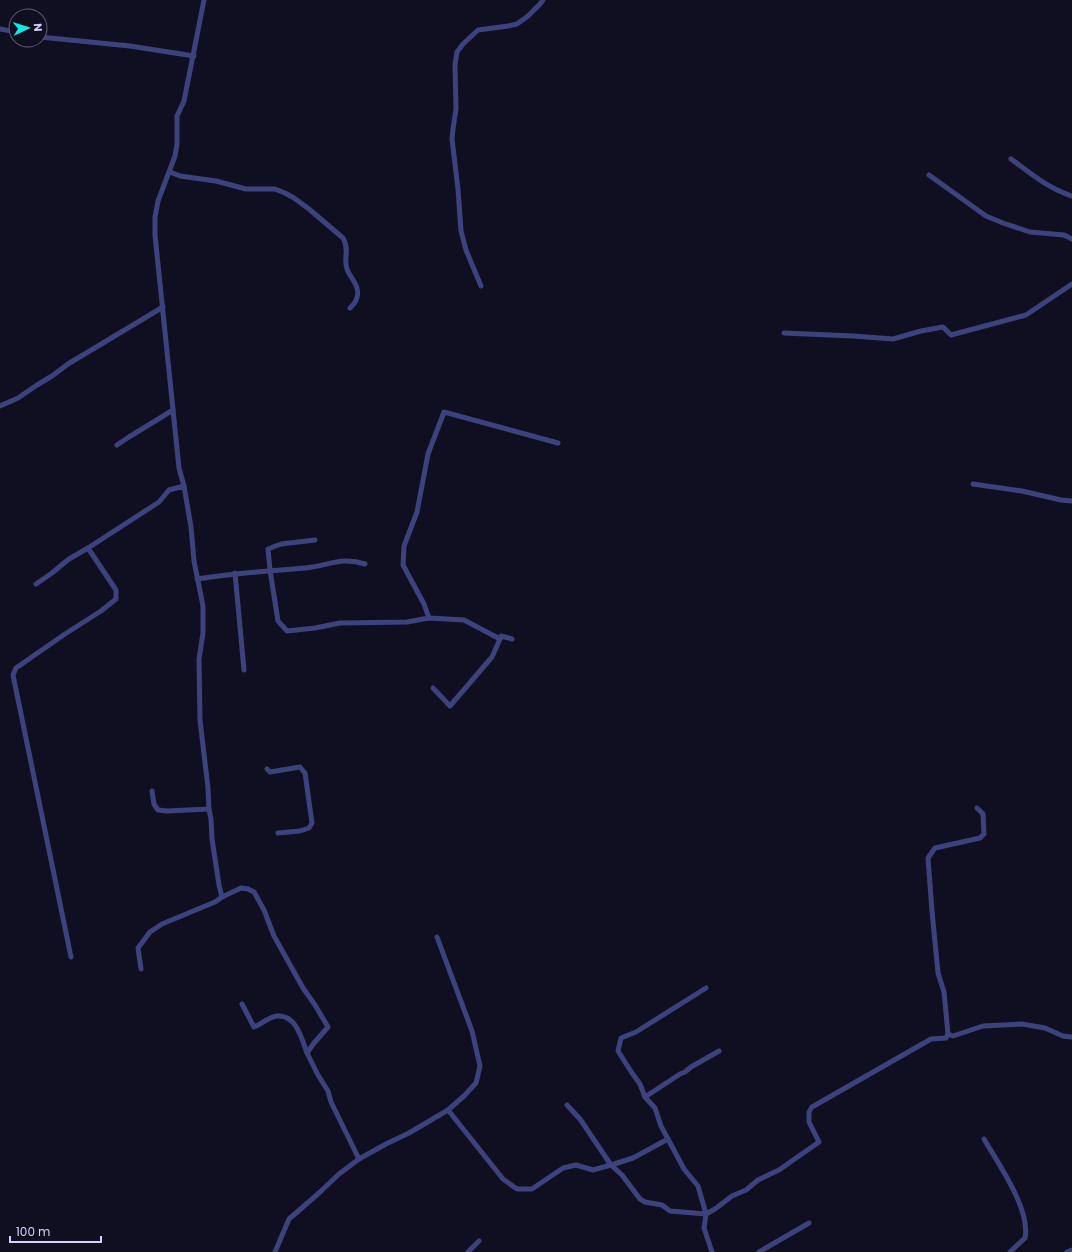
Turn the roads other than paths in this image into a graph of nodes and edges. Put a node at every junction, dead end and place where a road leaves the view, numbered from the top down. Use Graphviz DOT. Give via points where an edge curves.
graph roads {
  1 [pos="204,0"];
  2 [pos="543,0"];
  3 [pos="48,38"];
  4 [pos="194,56"];
  5 [pos="1011,159"];
  6 [pos="170,172"];
  7 [pos="929,175"];
  8 [pos="1072,196"];
  9 [pos="1072,239"];
  10 [pos="1072,284"];
  11 [pos="481,286"];
  12 [pos="163,307"];
  13 [pos="350,308"];
  14 [pos="784,333"];
  15 [pos="0,406"];
  16 [pos="173,410"];
  17 [pos="558,443"];
  18 [pos="117,445"];
  19 [pos="973,484"];
  20 [pos="184,486"];
  21 [pos="1072,501"];
  22 [pos="315,540"];
  23 [pos="88,548"];
  24 [pos="365,564"];
  25 [pos="270,570"];
  26 [pos="235,573"];
  27 [pos="198,579"];
  28 [pos="36,584"];
  29 [pos="430,618"];
  30 [pos="500,639"];
  31 [pos="512,639"];
  32 [pos="244,670"];
  33 [pos="433,688"];
  34 [pos="267,769"];
  35 [pos="152,791"];
  36 [pos="977,808"];
  37 [pos="209,809"];
  38 [pos="278,833"];
  39 [pos="222,897"];
  40 [pos="437,937"];
  41 [pos="71,958"];
  42 [pos="142,969"];
  43 [pos="706,988"];
  44 [pos="242,1004"];
  45 [pos="948,1034"];
  46 [pos="1072,1037"];
  47 [pos="719,1051"];
  48 [pos="307,1053"];
  49 [pos="645,1097"];
  50 [pos="567,1105"];
  51 [pos="448,1110"];
  52 [pos="668,1139"];
  53 [pos="984,1139"];
  54 [pos="359,1159"];
  55 [pos="611,1165"];
  56 [pos="706,1214"];
  57 [pos="809,1223"];
  58 [pos="479,1241"];
  59 [pos="1072,1250"];
  60 [pos="275,1252"];
  61 [pos="468,1252"];
  62 [pos="712,1252"];
  63 [pos="759,1252"];
  64 [pos="1010,1252"];
  65 [pos="1067,1252"];
  1 -- 4 [label="street"];
  2 -- 11 [label="street" via="517,24 478,30 457,52 454,64 456,109 452,139 462,231 466,250"];
  3 -- 4 [label="street" via="130,46"];
  4 -- 6 [label="street" via="184,101 177,116 177,149"];
  5 -- 8 [label="street" via="1040,180"];
  6 -- 12 [label="street" via="158,201 155,217"];
  6 -- 13 [label="street" via="246,189 275,189 294,198 344,238 347,244 346,268 358,287 356,301"];
  7 -- 9 [label="street" via="986,216 997,221 1030,232 1064,235"];
  10 -- 14 [label="street" via="1026,315 951,335 943,327 893,339"];
  12 -- 15 [label="street" via="68,364 18,398"];
  12 -- 16 [label="street"];
  16 -- 18 [label="street"];
  16 -- 20 [label="street" via="179,468"];
  17 -- 29 [label="street" via="444,412 428,454 417,512 404,546 404,565"];
  19 -- 21 [label="street"];
  20 -- 23 [label="street" via="169,490 159,502"];
  20 -- 27 [label="street"];
  22 -- 25 [label="street" via="281,544 268,549"];
  23 -- 28 [label="street"];
  23 -- 41 [label="street" via="116,590 116,599 16,668 13,675"];
  24 -- 25 [label="street" via="356,561 337,561 307,568"];
  25 -- 26 [label="street"];
  25 -- 29 [label="street" via="278,621 287,631 340,623 407,622"];
  26 -- 27 [label="street"];
  26 -- 32 [label="street"];
  27 -- 37 [label="street" via="203,606 203,633 199,658 200,720"];
  29 -- 30 [label="street" via="464,620"];
  30 -- 31 [label="street" via="501,636"];
  30 -- 33 [label="street" via="492,657 450,706"];
  34 -- 38 [label="street" via="270,772 300,767 305,773 312,823 310,828"];
  35 -- 37 [label="street" via="154,804 158,810"];
  36 -- 45 [label="street" via="983,814 984,834 980,838 935,848 928,858 938,973 944,992"];
  37 -- 39 [label="street"];
  39 -- 42 [label="street" via="150,932 138,948"];
  39 -- 48 [label="street" via="241,888 254,892 274,936 328,1027"];
  40 -- 51 [label="street" via="472,1031 480,1066 476,1083"];
  43 -- 49 [label="street" via="636,1032 621,1038 618,1051 640,1084"];
  44 -- 48 [label="street" via="254,1026 278,1016 286,1017 295,1024"];
  45 -- 46 [label="street" via="953,1036 983,1026 1022,1024"];
  45 -- 56 [label="street" via="946,1038 931,1039 812,1107 809,1122 819,1142"];
  47 -- 49 [label="street"];
  48 -- 54 [label="street" via="328,1091"];
  49 -- 52 [label="street" via="655,1108"];
  50 -- 55 [label="street" via="580,1119"];
  51 -- 54 [label="street" via="409,1134"];
  51 -- 55 [label="street" via="502,1179 517,1189 532,1189 563,1168 576,1165 594,1170"];
  52 -- 55 [label="street" via="633,1158"];
  52 -- 56 [label="street" via="684,1169 698,1186"];
  53 -- 64 [label="street" via="1012,1189 1025,1219 1025,1238"];
  54 -- 60 [label="street" via="338,1174 289,1220"];
  55 -- 56 [label="street" via="645,1202 662,1205 670,1211"];
  56 -- 62 [label="street" via="704,1228"];
  57 -- 63 [label="street"];
  58 -- 61 [label="street"];
  59 -- 65 [label="street"];
}
